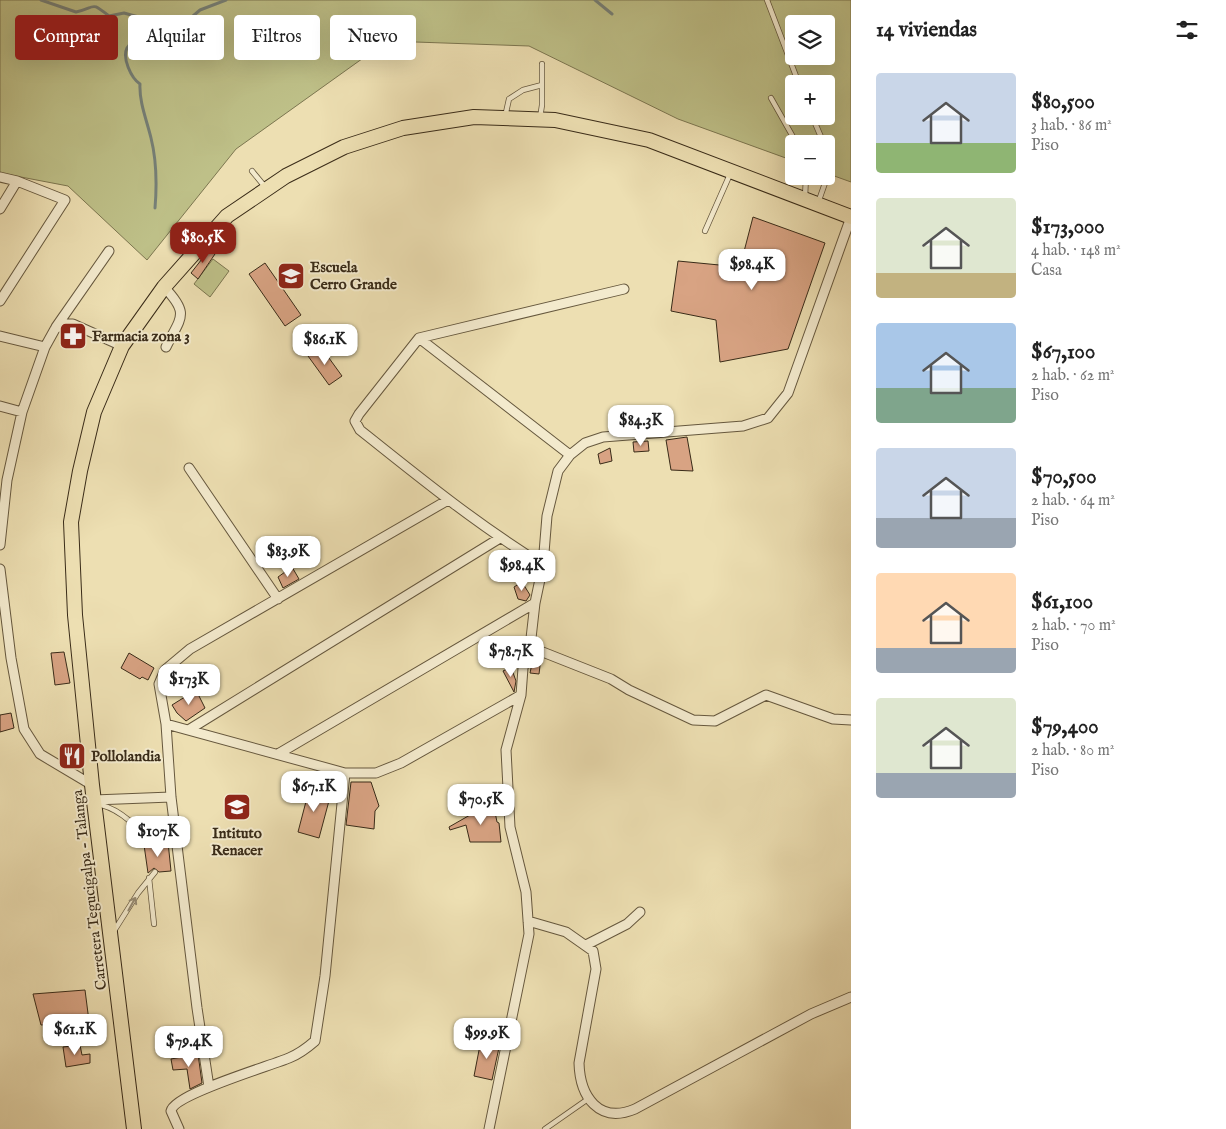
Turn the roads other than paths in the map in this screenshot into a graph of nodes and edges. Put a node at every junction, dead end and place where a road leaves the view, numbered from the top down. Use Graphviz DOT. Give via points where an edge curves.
graph roads {
  1 [pos="767,0"];
  2 [pos="542,64"];
  3 [pos="796,75"];
  4 [pos="542,85"];
  5 [pos="771,98"];
  6 [pos="505,118"];
  7 [pos="539,120"];
  8 [pos="792,135"];
  9 [pos="252,171"];
  10 [pos="731,171"];
  11 [pos="0,177"];
  12 [pos="17,181"];
  13 [pos="808,185"];
  14 [pos="820,185"];
  15 [pos="267,188"];
  16 [pos="811,202"];
  17 [pos="0,209"];
  18 [pos="851,217"];
  19 [pos="705,231"];
  20 [pos="847,240"];
  21 [pos="109,250"];
  22 [pos="164,287"];
  23 [pos="624,289"];
  24 [pos="0,301"];
  25 [pos="55,329"];
  26 [pos="0,336"];
  27 [pos="419,338"];
  28 [pos="122,346"];
  29 [pos="45,347"];
  30 [pos="166,347"];
  31 [pos="0,406"];
  32 [pos="22,412"];
  33 [pos="570,455"];
  34 [pos="190,468"];
  35 [pos="4,479"];
  36 [pos="448,500"];
  37 [pos="500,538"];
  38 [pos="0,545"];
  39 [pos="543,565"];
  40 [pos="0,569"];
  41 [pos="278,599"];
  42 [pos="535,603"];
  43 [pos="530,647"];
  44 [pos="521,695"];
  45 [pos="851,720"];
  46 [pos="166,724"];
  47 [pos="190,729"];
  48 [pos="278,754"];
  49 [pos="345,773"];
  50 [pos="92,785"];
  51 [pos="171,797"];
  52 [pos="94,802"];
  53 [pos="152,844"];
  54 [pos="154,872"];
  55 [pos="149,878"];
  56 [pos="640,912"];
  57 [pos="528,920"];
  58 [pos="154,924"];
  59 [pos="110,936"];
  60 [pos="586,945"];
  61 [pos="851,997"];
  62 [pos="209,1087"];
  63 [pos="588,1099"];
  64 [pos="134,1129"];
  65 [pos="179,1129"];
  66 [pos="489,1129"];
  67 [pos="545,1129"];
  1 -- 3 [label="lane"];
  2 -- 4 [label="lane"];
  4 -- 6 [label="lane" via="523,90 510,99"];
  4 -- 7 [label="lane"];
  5 -- 8 [label="lane"];
  6 -- 7 [label="main road, Carretera Tegucigalpa - Talanga"];
  6 -- 15 [label="main road, Carretera Tegucigalpa - Talanga" via="474,118 403,128 344,147"];
  7 -- 10 [label="main road, Carretera Tegucigalpa - Talanga" via="555,120 649,140"];
  9 -- 15 [label="lane"];
  10 -- 16 [label="main road, Carretera Tegucigalpa - Talanga"];
  10 -- 19 [label="lane"];
  11 -- 12 [label="street"];
  12 -- 17 [label="street"];
  12 -- 24 [label="street" via="65,200"];
  13 -- 16 [label="lane"];
  14 -- 16 [label="lane"];
  15 -- 22 [label="main road, Carretera Tegucigalpa - Talanga" via="227,216"];
  16 -- 18 [label="main road, Carretera Tegucigalpa - Talanga"];
  18 -- 20 [label="street"];
  20 -- 33 [label="street" via="788,393 768,418 743,426 603,437 585,443"];
  21 -- 25 [label="street"];
  22 -- 28 [label="main road, Carretera Tegucigalpa - Talanga"];
  22 -- 30 [label="street" via="180,303 181,314"];
  23 -- 27 [label="street"];
  25 -- 28 [label="street" via="63,324 72,324"];
  25 -- 29 [label="street"];
  26 -- 29 [label="street"];
  27 -- 33 [label="street"];
  27 -- 36 [label="street" via="355,422 360,430"];
  28 -- 50 [label="main road, Carretera Tegucigalpa - Talanga" via="94,412 72,522 75,615"];
  29 -- 32 [label="street"];
  31 -- 32 [label="street"];
  32 -- 35 [label="street"];
  33 -- 39 [label="street" via="556,479 547,516"];
  34 -- 41 [label="street"];
  35 -- 38 [label="street"];
  36 -- 37 [label="street"];
  36 -- 41 [label="street"];
  37 -- 39 [label="street"];
  37 -- 47 [label="street"];
  39 -- 42 [label="street"];
  40 -- 50 [label="street" via="24,729 40,754"];
  41 -- 46 [label="street" via="190,649 165,670 159,684"];
  42 -- 43 [label="street"];
  42 -- 48 [label="street"];
  43 -- 44 [label="street" via="523,668"];
  43 -- 45 [label="street" via="611,679 693,720 715,721 766,695 833,719"];
  44 -- 49 [label="street" via="400,763 376,773"];
  44 -- 57 [label="street" via="506,750 510,827 526,892"];
  46 -- 47 [label="street"];
  46 -- 51 [label="street"];
  47 -- 48 [label="street"];
  48 -- 49 [label="street"];
  49 -- 62 [label="street" via="329,941 315,1042 290,1058"];
  50 -- 52 [label="main road, Carretera Tegucigalpa - Talanga"];
  51 -- 52 [label="street"];
  51 -- 62 [label="street"];
  52 -- 53 [label="lane" via="127,819"];
  52 -- 59 [label="main road, Carretera Tegucigalpa - Talanga"];
  54 -- 55 [label="lane"];
  55 -- 58 [label="lane"];
  59 -- 55 [label="lane, one-way"];
  56 -- 60 [label="street" via="627,924"];
  57 -- 60 [label="street" via="566,932"];
  57 -- 66 [label="street" via="524,961"];
  59 -- 64 [label="main road, Carretera Tegucigalpa - Talanga"];
  60 -- 63 [label="street" via="593,951 596,969 578,1063 582,1087"];
  61 -- 63 [label="street" via="811,1014 621,1115 608,1112"];
  62 -- 65 [label="street" via="172,1106"];
  63 -- 67 [label="lane"];
}
